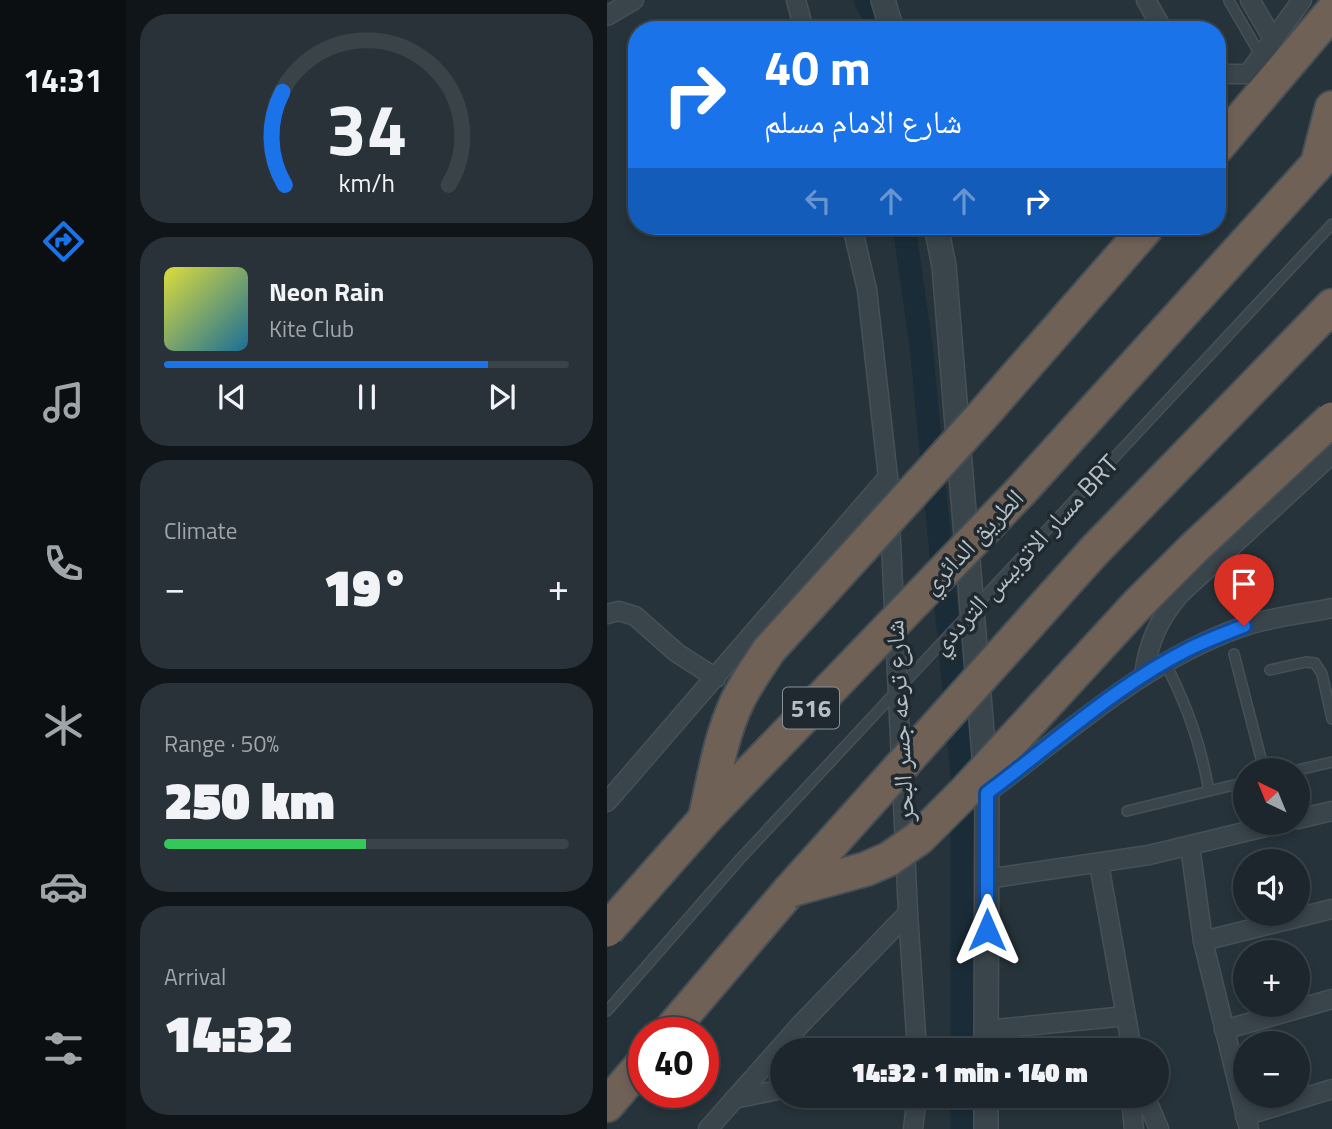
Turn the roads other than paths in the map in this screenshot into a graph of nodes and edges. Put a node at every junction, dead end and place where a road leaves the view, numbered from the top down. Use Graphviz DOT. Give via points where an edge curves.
graph roads {
  1 [pos="634,0"];
  2 [pos="797,0"];
  3 [pos="883,0"];
  4 [pos="1146,0"];
  5 [pos="1250,0"];
  6 [pos="1302,0"];
  7 [pos="1229,1"];
  8 [pos="1332,12"];
  9 [pos="607,16"];
  10 [pos="802,21"];
  11 [pos="889,21"];
  12 [pos="1158,21"];
  13 [pos="1273,39"];
  14 [pos="1261,56"];
  15 [pos="1226,74"];
  16 [pos="1332,108"];
  17 [pos="1226,137"];
  18 [pos="1325,155"];
  19 [pos="1332,225"];
  20 [pos="854,235"];
  21 [pos="938,235"];
  22 [pos="1140,235"];
  23 [pos="1332,306"];
  24 [pos="1332,318"];
  25 [pos="1297,341"];
  26 [pos="1332,419"];
  27 [pos="1332,454"];
  28 [pos="888,477"];
  29 [pos="1332,608"];
  30 [pos="607,614"];
  31 [pos="1234,654"];
  32 [pos="1165,663"];
  33 [pos="1270,670"];
  34 [pos="1144,675"];
  35 [pos="716,678"];
  36 [pos="1332,719"];
  37 [pos="1261,758"];
  38 [pos="1332,762"];
  39 [pos="1311,767"];
  40 [pos="1233,785"];
  41 [pos="1209,791"];
  42 [pos="987,793"];
  43 [pos="607,802"];
  44 [pos="1127,810"];
  45 [pos="1332,811"];
  46 [pos="1311,816"];
  47 [pos="705,819"];
  48 [pos="1234,835"];
  49 [pos="1190,846"];
  50 [pos="1099,864"];
  51 [pos="987,879"];
  52 [pos="790,890"];
  53 [pos="1332,909"];
  54 [pos="908,913"];
  55 [pos="607,930"];
  56 [pos="1203,941"];
  57 [pos="1332,999"];
  58 [pos="607,1011"];
  59 [pos="1126,1016"];
  60 [pos="682,1017"];
  61 [pos="1224,1030"];
  62 [pos="916,1038"];
  63 [pos="986,1038"];
  64 [pos="998,1038"];
  65 [pos="1130,1038"];
  66 [pos="628,1081"];
  67 [pos="1332,1089"];
  68 [pos="770,1092"];
  69 [pos="734,1099"];
  70 [pos="607,1105"];
  71 [pos="916,1108"];
  72 [pos="986,1108"];
  73 [pos="1132,1108"];
  74 [pos="1150,1108"];
  75 [pos="1247,1122"];
  76 [pos="708,1129"];
  77 [pos="913,1129"];
  78 [pos="986,1129"];
  79 [pos="1134,1129"];
  80 [pos="1159,1129"];
  1 -- 9 [label="street"];
  2 -- 10 [label="street"];
  3 -- 11 [label="street"];
  4 -- 12 [label="street"];
  5 -- 13 [label="street"];
  6 -- 13 [label="street"];
  7 -- 14 [label="lane"];
  8 -- 17 [label="highway"];
  13 -- 14 [label="street"];
  14 -- 15 [label="street" via="1248,74"];
  16 -- 18 [label="highway"];
  18 -- 47 [label="highway, الطريق الدائري / 516, bridge" via="1021,491"];
  19 -- 58 [label="lane, مسار الاتوبيس الترددي BRT" via="740,859"];
  20 -- 28 [label="street, شارع ترعه جسر البحر" via="867,290"];
  21 -- 42 [label="street"];
  22 -- 47 [label="highway, bridge" via="769,650 737,703"];
  23 -- 25 [label="highway"];
  24 -- 25 [label="highway"];
  25 -- 52 [label="highway, bridge" via="1095,550"];
  26 -- 52 [label="highway, bridge" via="1138,604 919,838 866,869"];
  27 -- 34 [label="street" via="1175,600 1154,633"];
  28 -- 35 [label="street"];
  28 -- 54 [label="street, شارع ترعه جسر البحر"];
  29 -- 32 [label="street" via="1244,626"];
  30 -- 35 [label="street" via="619,611 635,616 677,653"];
  31 -- 37 [label="lane"];
  32 -- 34 [label="street"];
  32 -- 41 [label="lane" via="1189,712"];
  33 -- 36 [label="lane" via="1315,663 1322,674"];
  34 -- 42 [label="street"];
  35 -- 43 [label="street"];
  38 -- 39 [label="lane"];
  40 -- 41 [label="lane"];
  41 -- 44 [label="lane"];
  42 -- 51 [label="street"];
  45 -- 46 [label="street"];
  47 -- 55 [label="highway, الطريق الدائري / 516, bridge"];
  48 -- 49 [label="street"];
  49 -- 50 [label="street"];
  49 -- 56 [label="street"];
  50 -- 51 [label="street"];
  50 -- 59 [label="street"];
  51 -- 63 [label="street"];
  52 -- 60 [label="highway"];
  53 -- 56 [label="street"];
  54 -- 62 [label="street, شارع ترعه جسر البحر"];
  54 -- 69 [label="street"];
  56 -- 61 [label="street"];
  57 -- 61 [label="street"];
  59 -- 64 [label="street"];
  59 -- 65 [label="street"];
  61 -- 75 [label="street"];
  66 -- 70 [label="highway"];
  67 -- 75 [label="street"];
  68 -- 69 [label="street"];
  69 -- 76 [label="street"];
  71 -- 77 [label="street"];
  72 -- 78 [label="street"];
  73 -- 79 [label="street"];
  74 -- 80 [label="street"];
}
